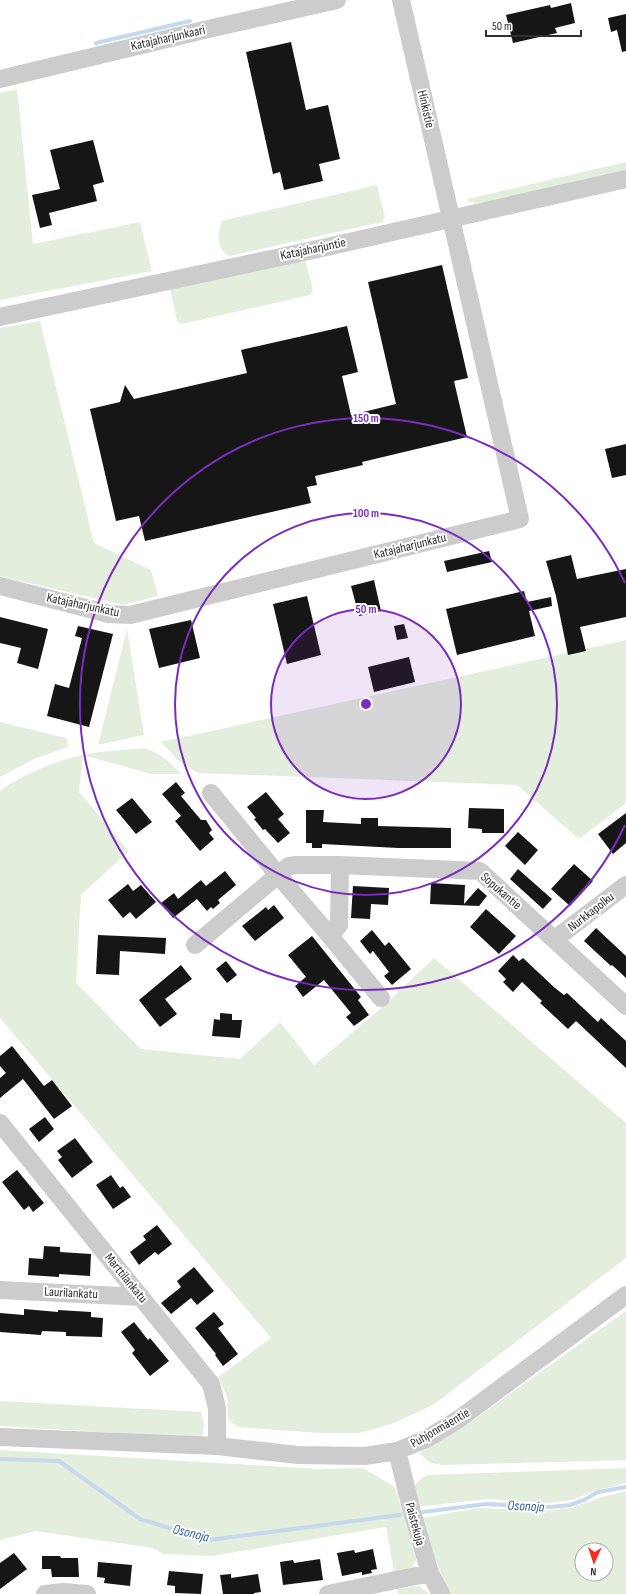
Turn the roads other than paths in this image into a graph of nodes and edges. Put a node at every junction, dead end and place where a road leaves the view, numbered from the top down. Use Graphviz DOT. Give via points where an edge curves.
graph roads {
  1 [pos="337,0"];
  2 [pos="401,0"];
  3 [pos="0,79"];
  4 [pos="626,179"];
  5 [pos="451,219"];
  6 [pos="0,317"];
  7 [pos="0,586"];
  8 [pos="212,793"];
  9 [pos="340,865"];
  10 [pos="278,875"];
  11 [pos="626,884"];
  12 [pos="330,936"];
  13 [pos="555,939"];
  14 [pos="195,945"];
  15 [pos="381,998"];
  16 [pos="626,1006"];
  17 [pos="0,1123"];
  18 [pos="0,1290"];
  19 [pos="626,1295"];
  20 [pos="141,1297"];
  21 [pos="0,1437"];
  22 [pos="217,1446"];
  23 [pos="397,1451"];
  24 [pos="430,1573"];
  25 [pos="45,1594"];
  26 [pos="87,1594"];
  27 [pos="328,1594"];
  28 [pos="441,1594"];
  1 -- 3 [label="street, Katajaharjunkaari"];
  2 -- 5 [label="street, Hinkistie"];
  4 -- 5 [label="street, Katajaharjuntie"];
  5 -- 6 [label="street, Katajaharjuntie"];
  5 -- 7 [label="street, Katajaharjunkatu" via="520,519 130,614 109,614"];
  8 -- 10 [label="street"];
  9 -- 10 [label="street, Sopukantie" via="289,866"];
  9 -- 12 [label="street" via="339,925"];
  9 -- 13 [label="street, Sopukantie" via="480,871"];
  10 -- 12 [label="street"];
  10 -- 14 [label="street, Sopukantie"];
  11 -- 13 [label="street, Nurkkapolku"];
  12 -- 15 [label="street"];
  13 -- 16 [label="street, Sopukantie"];
  17 -- 20 [label="street, Marttilankatu"];
  18 -- 20 [label="street, Laurilankatu"];
  19 -- 23 [label="street, Puhjonmäentie" via="474,1409 426,1439"];
  20 -- 22 [label="street, Marttilankatu" via="211,1384 216,1408"];
  21 -- 22 [label="street, Puhjonmäentie"];
  22 -- 23 [label="street, Puhjonmäentie" via="298,1455 365,1456"];
  23 -- 24 [label="street, Paistekuja"];
  24 -- 27 [label="street"];
  24 -- 28 [label="street, Paistekuja"];
  25 -- 26 [label="street"];
}
